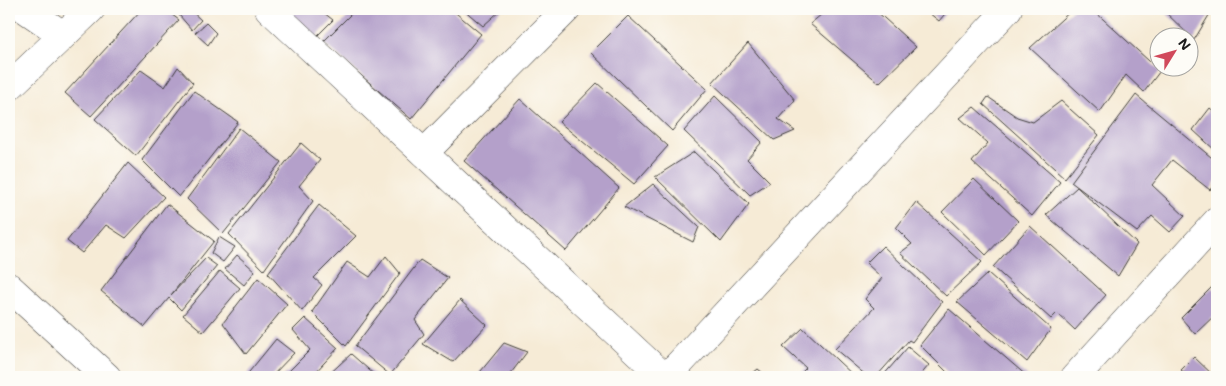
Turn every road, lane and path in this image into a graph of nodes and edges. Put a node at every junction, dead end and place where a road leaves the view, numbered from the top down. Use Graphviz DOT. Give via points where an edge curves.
graph roads {
  1 [pos="25,9"];
  2 [pos="91,9"];
  3 [pos="269,9"];
  4 [pos="567,9"];
  5 [pos="1008,9"];
  6 [pos="63,35"];
  7 [pos="9,87"];
  8 [pos="424,153"];
  9 [pos="1217,221"];
  10 [pos="9,287"];
  11 [pos="107,377"];
  12 [pos="665,377"];
  13 [pos="1075,377"];
  1 -- 6 [label="street"];
  2 -- 6 [label="street"];
  3 -- 8 [label="street"];
  4 -- 8 [label="street"];
  5 -- 12 [label="street"];
  6 -- 7 [label="street"];
  8 -- 12 [label="street"];
  9 -- 13 [label="street"];
  10 -- 11 [label="street"];
}
